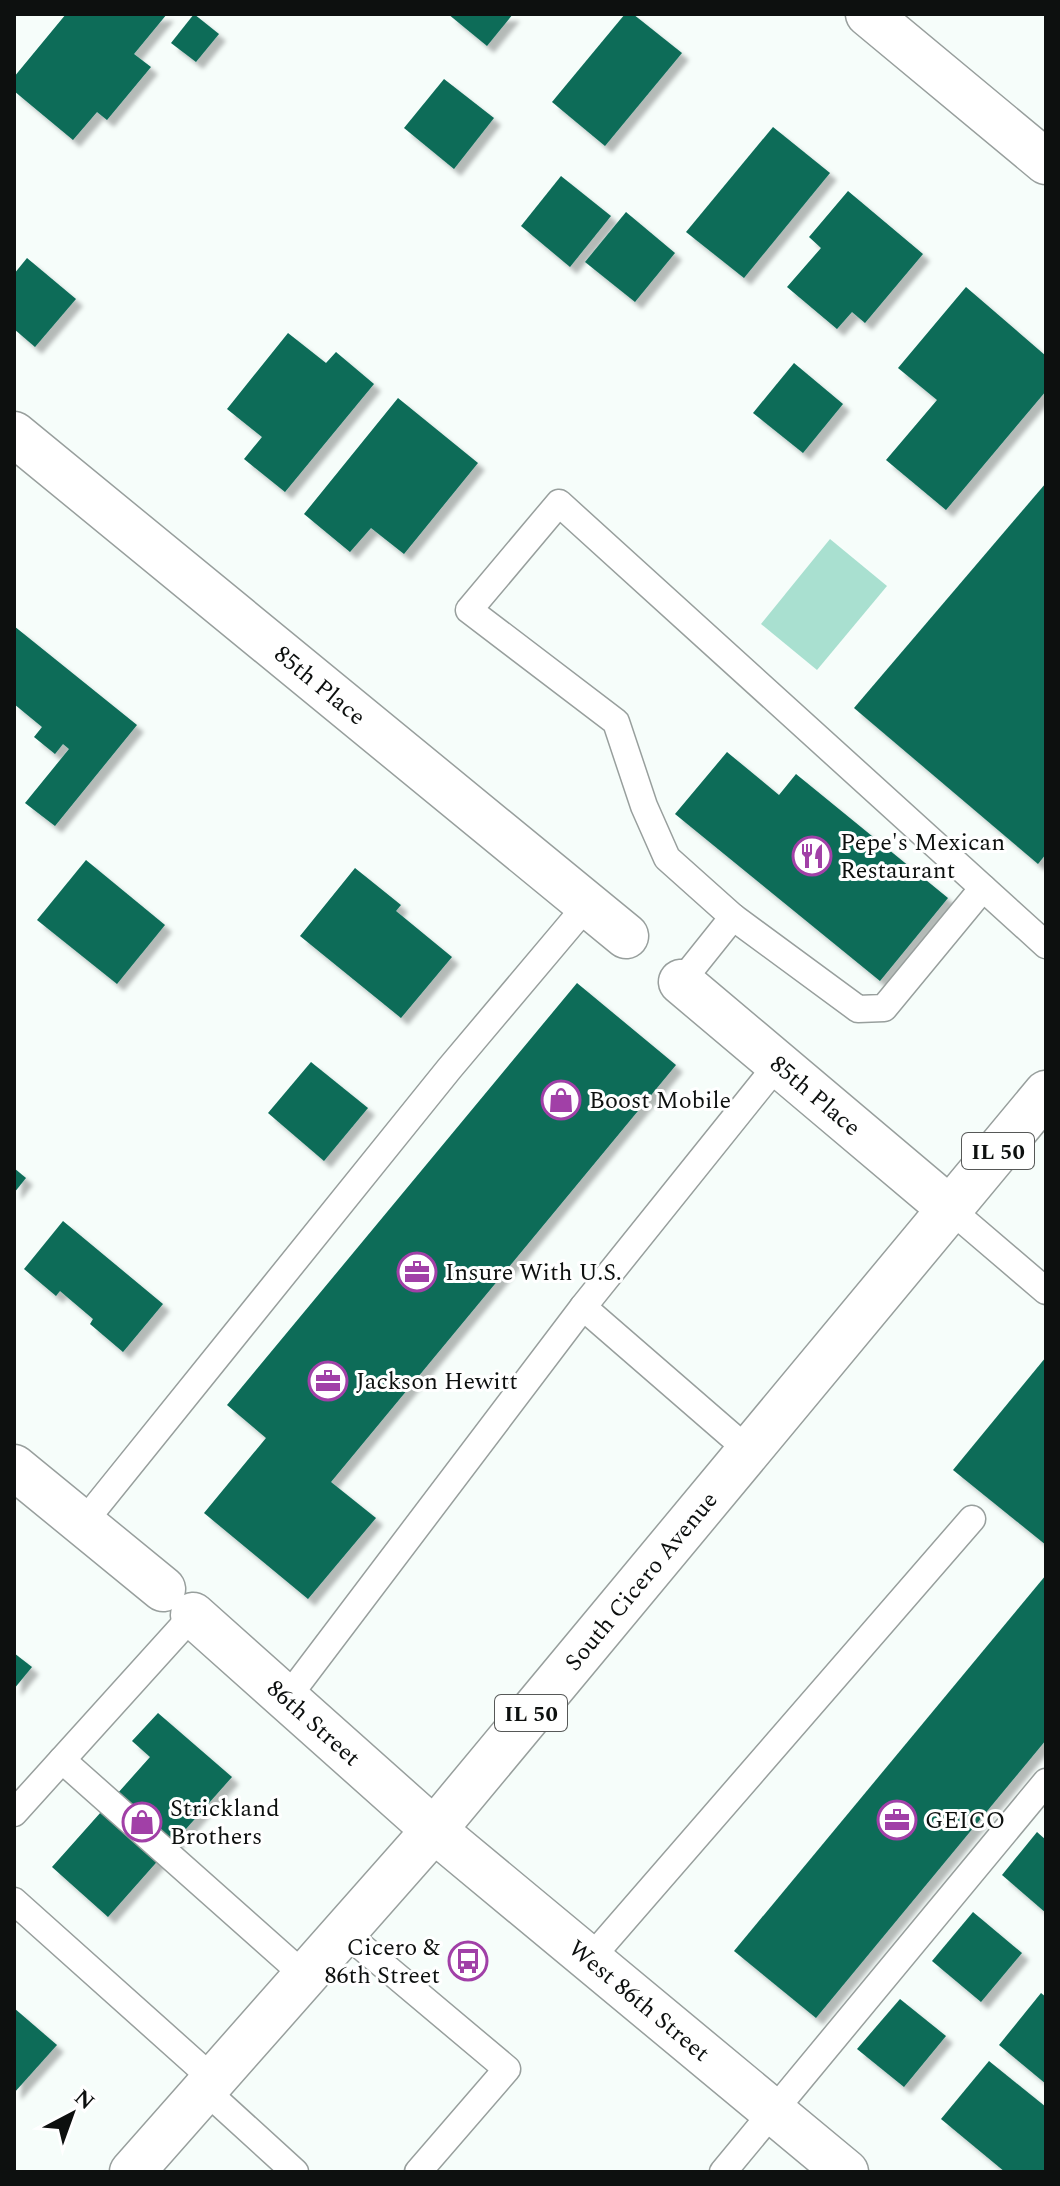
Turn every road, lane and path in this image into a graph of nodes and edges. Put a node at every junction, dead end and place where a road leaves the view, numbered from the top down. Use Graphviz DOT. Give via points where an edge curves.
graph roads {
  1 [pos="868,14"];
  2 [pos="1046,162"];
  3 [pos="14,434"];
  4 [pos="983,888"];
  5 [pos="588,904"];
  6 [pos="733,917"];
  7 [pos="626,936"];
  8 [pos="1046,945"];
  9 [pos="681,982"];
  10 [pos="778,1064"];
  11 [pos="1046,1093"];
  12 [pos="950,1209"];
  13 [pos="1046,1291"];
  14 [pos="583,1307"];
  15 [pos="749,1451"];
  16 [pos="14,1467"];
  17 [pos="972,1519"];
  18 [pos="83,1523"];
  19 [pos="178,1602"];
  20 [pos="287,1698"];
  21 [pos="62,1760"];
  22 [pos="1046,1782"];
  23 [pos="14,1813"];
  24 [pos="434,1830"];
  25 [pos="14,1901"];
  26 [pos="344,1932"];
  27 [pos="590,1959"];
  28 [pos="305,1976"];
  29 [pos="209,2085"];
  30 [pos="773,2111"];
  31 [pos="132,2172"];
  32 [pos="295,2172"];
  33 [pos="418,2172"];
  34 [pos="723,2172"];
  35 [pos="846,2172"];
  1 -- 2 [label="street"];
  3 -- 5 [label="street, 85th Place"];
  4 -- 6 [label="lane" via="884,1008 858,1009"];
  4 -- 6 [label="lane" via="559,503 469,610 616,722 667,858"];
  4 -- 8 [label="lane"];
  5 -- 7 [label="street, 85th Place"];
  5 -- 18 [label="lane"];
  6 -- 9 [label="lane"];
  9 -- 10 [label="street, 85th Place"];
  10 -- 12 [label="street, 85th Place"];
  10 -- 14 [label="lane"];
  11 -- 12 [label="street, South Cicero Avenue / IL 50"];
  12 -- 13 [label="lane"];
  12 -- 15 [label="street, South Cicero Avenue / IL 50"];
  14 -- 15 [label="lane"];
  14 -- 20 [label="lane"];
  15 -- 24 [label="street, South Cicero Avenue / IL 50"];
  16 -- 18 [label="street, 86th Street"];
  17 -- 27 [label="lane"];
  18 -- 19 [label="street, 86th Street"];
  19 -- 20 [label="street, 86th Street"];
  19 -- 21 [label="lane"];
  20 -- 24 [label="street, 86th Street"];
  21 -- 23 [label="lane"];
  21 -- 28 [label="lane"];
  22 -- 30 [label="lane"];
  24 -- 26 [label="street, South Cicero Avenue / IL 50"];
  24 -- 27 [label="street, West 86th Street"];
  25 -- 29 [label="lane"];
  26 -- 28 [label="street, South Cicero Avenue / IL 50"];
  26 -- 33 [label="lane" via="507,2069"];
  27 -- 30 [label="street, West 86th Street"];
  28 -- 29 [label="street, South Cicero Avenue / IL 50"];
  29 -- 31 [label="street, South Cicero Avenue / IL 50"];
  29 -- 32 [label="lane"];
  30 -- 34 [label="lane"];
  30 -- 35 [label="street, West 86th Street"];
}
